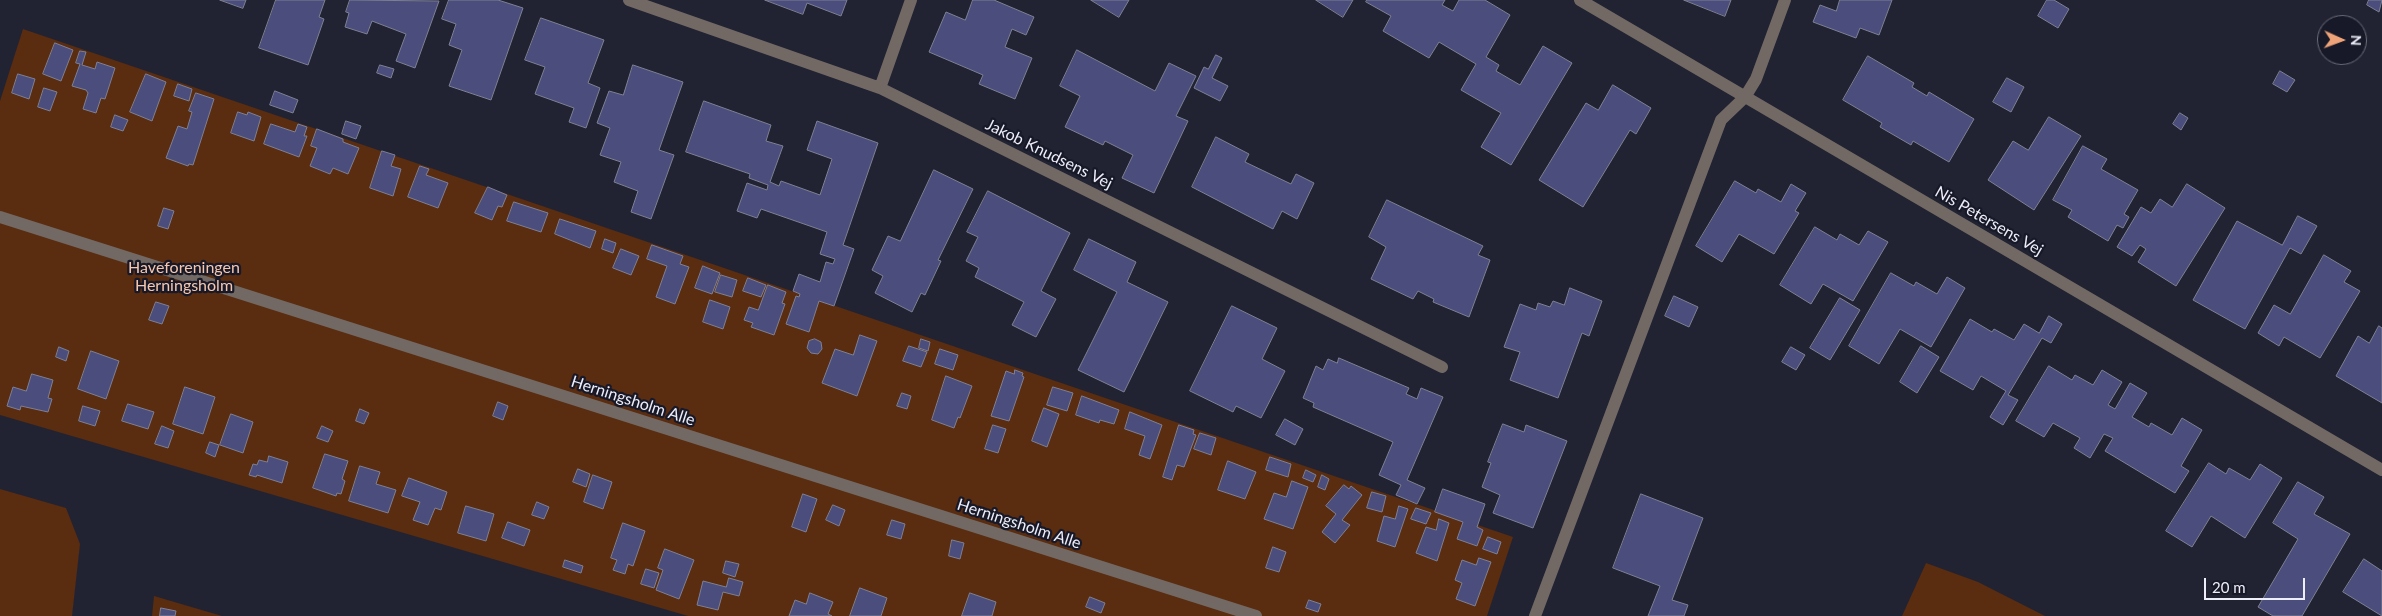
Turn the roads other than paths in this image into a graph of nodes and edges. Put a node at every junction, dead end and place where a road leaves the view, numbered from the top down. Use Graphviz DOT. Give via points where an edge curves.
graph roads {
  1 [pos="629,0"];
  2 [pos="911,0"];
  3 [pos="1580,0"];
  4 [pos="1786,0"];
  5 [pos="880,88"];
  6 [pos="1745,97"];
  7 [pos="0,217"];
  8 [pos="1442,367"];
  9 [pos="2382,470"];
  10 [pos="1256,616"];
  11 [pos="1535,616"];
  1 -- 5 [label="street, Jakob Knudsens Vej"];
  2 -- 5 [label="street"];
  3 -- 6 [label="street, Nis Petersens Vej"];
  4 -- 6 [label="street" via="1756,79"];
  5 -- 8 [label="street, Jakob Knudsens Vej"];
  6 -- 9 [label="street, Nis Petersens Vej"];
  6 -- 11 [label="street" via="1722,120"];
  7 -- 10 [label="street, Herningsholm Alle"];
}
